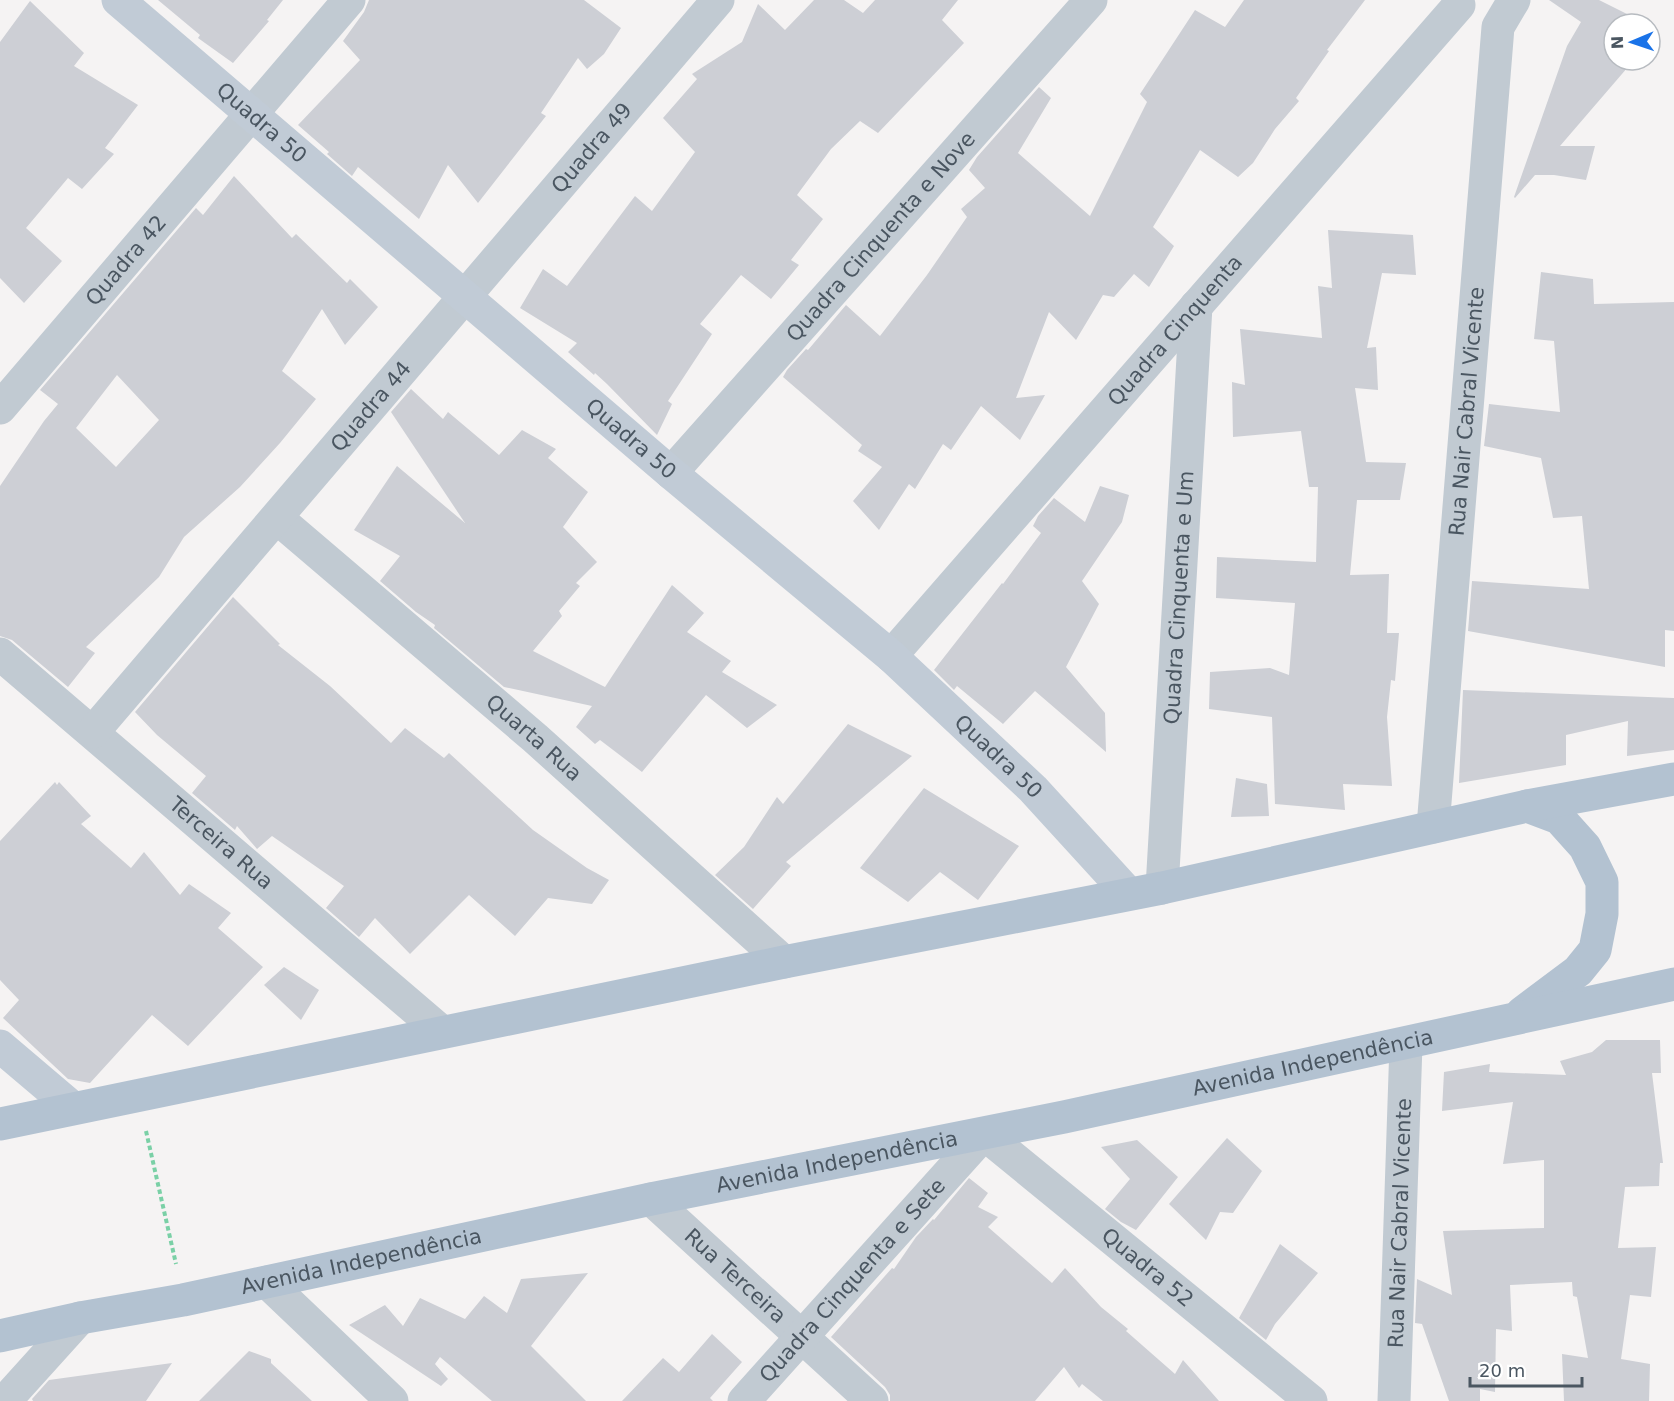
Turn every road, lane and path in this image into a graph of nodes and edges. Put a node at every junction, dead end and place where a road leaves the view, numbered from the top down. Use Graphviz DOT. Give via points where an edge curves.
graph roads {
  1 [pos="118,0"];
  2 [pos="349,0"];
  3 [pos="718,0"];
  4 [pos="1091,0"];
  5 [pos="1454,3"];
  6 [pos="1506,14"];
  7 [pos="251,115"];
  8 [pos="464,297"];
  9 [pos="1196,306"];
  10 [pos="0,408"];
  11 [pos="671,473"];
  12 [pos="277,518"];
  13 [pos="0,654"];
  14 [pos="891,656"];
  15 [pos="93,732"];
  16 [pos="1674,779"];
  17 [pos="1527,806"];
  18 [pos="1433,827"];
  19 [pos="1162,888"];
  20 [pos="1128,893"];
  21 [pos="784,962"];
  22 [pos="1674,984"];
  23 [pos="1513,1020"];
  24 [pos="442,1032"];
  25 [pos="1406,1044"];
  26 [pos="0,1046"];
  27 [pos="138,1095"];
  28 [pos="73,1108"];
  29 [pos="0,1124"];
  30 [pos="984,1134"];
  31 [pos="651,1199"];
  32 [pos="267,1282"];
  33 [pos="183,1300"];
  34 [pos="80,1318"];
  35 [pos="0,1336"];
  36 [pos="801,1337"];
  37 [pos="385,1399"];
  38 [pos="5,1401"];
  39 [pos="744,1401"];
  40 [pos="872,1401"];
  41 [pos="1311,1401"];
  42 [pos="1394,1401"];
  1 -- 7 [label="street, Quadra 50"];
  2 -- 7 [label="street, Quadra 42"];
  3 -- 8 [label="street, Quadra 49"];
  4 -- 11 [label="street, Quadra Cinquenta e Nove"];
  5 -- 6 [label="street"];
  5 -- 9 [label="street, Quadra Cinquenta"];
  6 -- 18 [label="street, Rua Nair Cabral Vicente"];
  7 -- 8 [label="street, Quadra 50"];
  7 -- 10 [label="street, Quadra 42"];
  8 -- 11 [label="street, Quadra 50"];
  8 -- 12 [label="street, Quadra 44"];
  9 -- 14 [label="street, Quadra Cinquenta"];
  9 -- 19 [label="street, Quadra Cinquenta e Um"];
  11 -- 14 [label="street, Quadra 50"];
  12 -- 15 [label="street, Quadra 44"];
  12 -- 21 [label="street, Quarta Rua" via="535,738"];
  13 -- 15 [label="street, Terceira Rua"];
  14 -- 20 [label="street, Quadra 50" via="1033,789"];
  15 -- 24 [label="street, Terceira Rua"];
  16 -- 17 [label="main road"];
  17 -- 18 [label="main road"];
  17 -- 23 [label="main road" via="1559,818 1585,847 1602,882 1602,914 1595,950 1578,971"];
  18 -- 19 [label="main road"];
  19 -- 20 [label="main road"];
  20 -- 21 [label="main road"];
  21 -- 24 [label="main road"];
  22 -- 23 [label="main road, Avenida Independência"];
  23 -- 25 [label="main road, Avenida Independência"];
  24 -- 27 [label="main road"];
  25 -- 30 [label="main road, Avenida Independência"];
  25 -- 42 [label="street, Rua Nair Cabral Vicente"];
  26 -- 28 [label="street"];
  27 -- 28 [label="main road"];
  27 -- 33 [label="path"];
  28 -- 29 [label="main road"];
  30 -- 31 [label="main road, Avenida Independência"];
  30 -- 36 [label="street, Quadra Cinquenta e Sete"];
  30 -- 41 [label="street, Quadra 52"];
  31 -- 32 [label="main road, Avenida Independência"];
  31 -- 36 [label="street, Rua Terceira"];
  32 -- 33 [label="main road, Avenida Independência"];
  32 -- 37 [label="street"];
  33 -- 34 [label="main road, Avenida Independência"];
  34 -- 35 [label="main road, Avenida Independência"];
  34 -- 38 [label="street"];
  36 -- 39 [label="street, Quadra Cinquenta e Sete"];
  36 -- 40 [label="street, Rua Terceira"];
}
